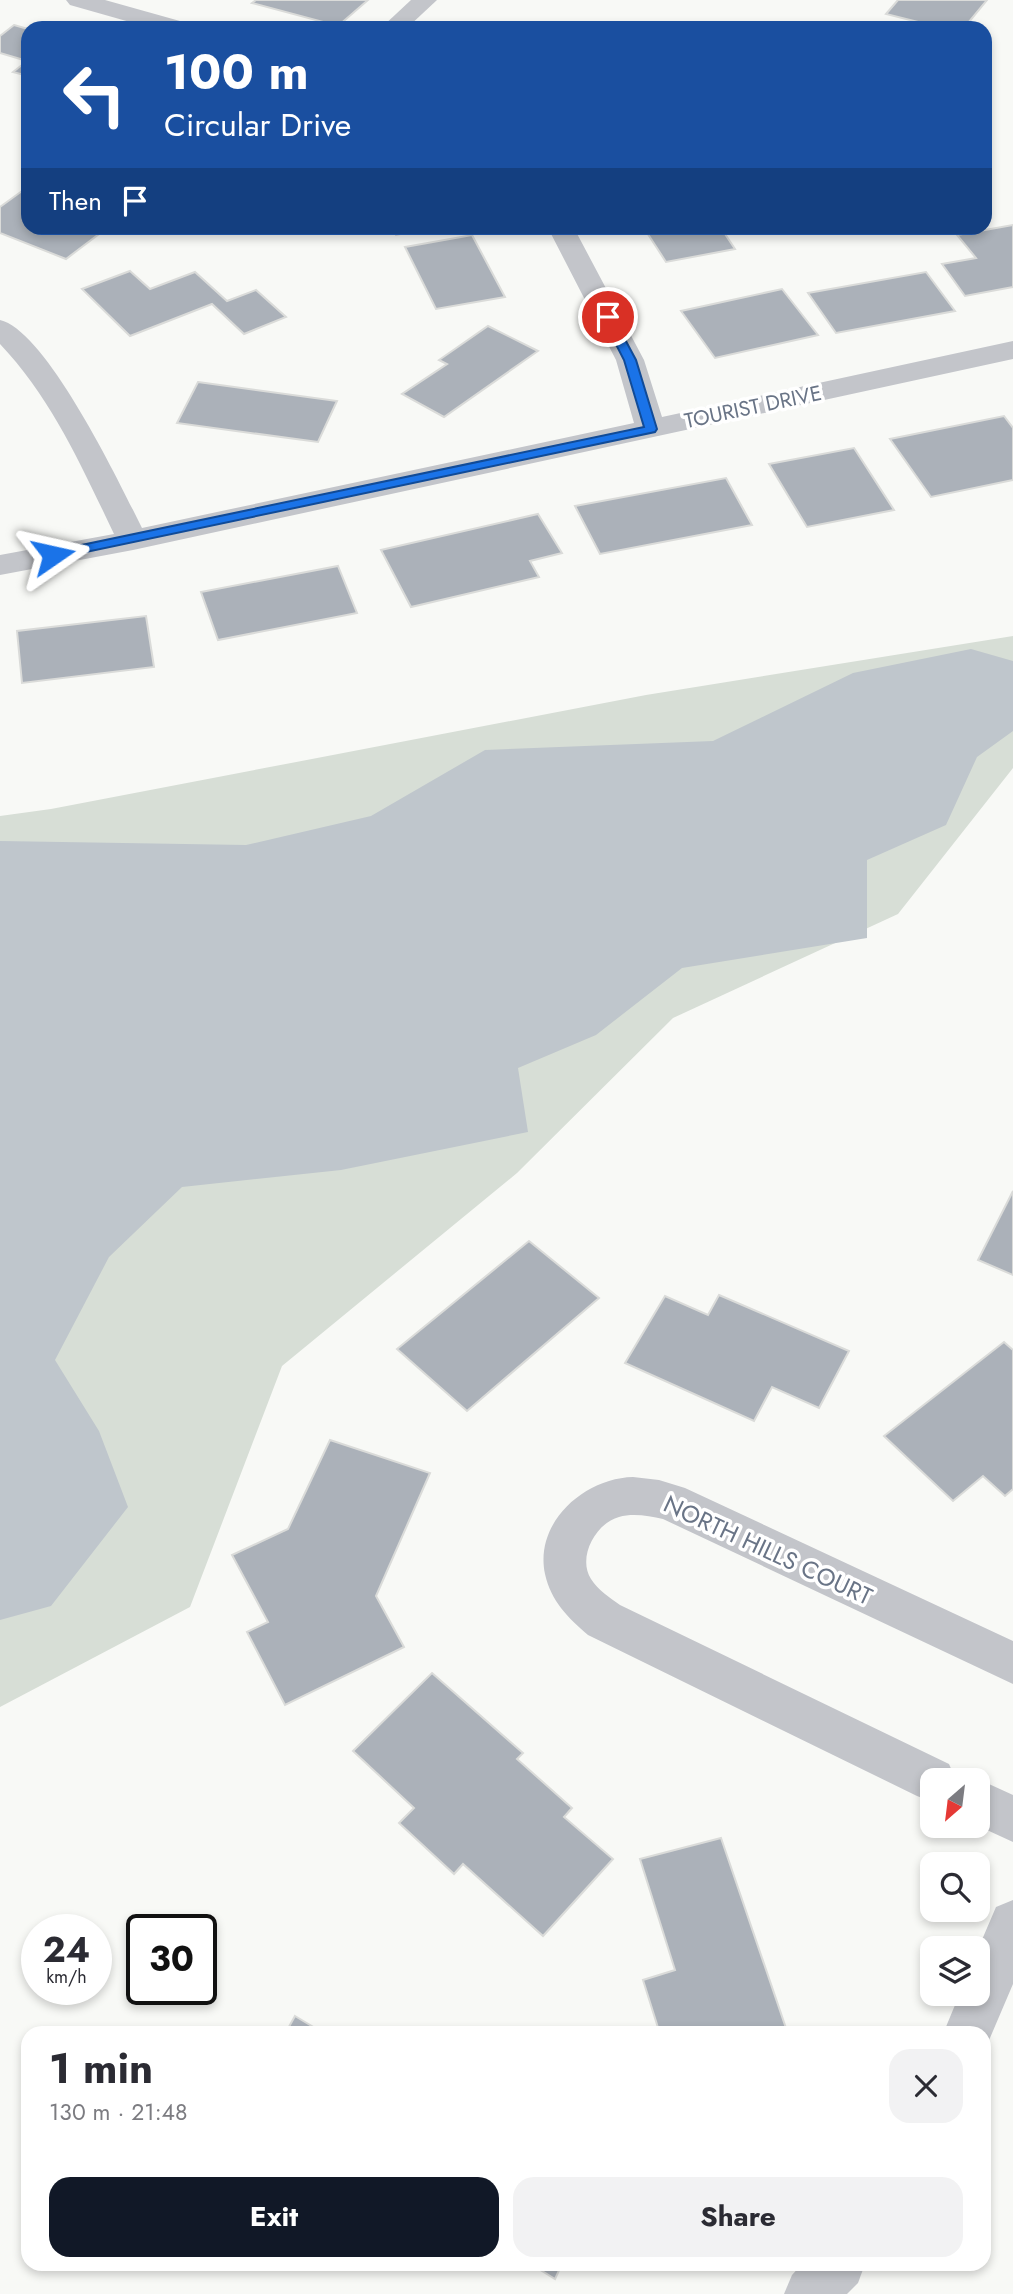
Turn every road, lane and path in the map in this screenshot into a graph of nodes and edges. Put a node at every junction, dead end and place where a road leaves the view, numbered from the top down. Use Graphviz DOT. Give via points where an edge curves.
graph roads {
  1 [pos="78,0"];
  2 [pos="425,0"];
  3 [pos="153,21"];
  4 [pos="401,21"];
  5 [pos="565,235"];
  6 [pos="0,328"];
  7 [pos="1013,350"];
  8 [pos="650,429"];
  9 [pos="133,540"];
  10 [pos="0,565"];
  11 [pos="1013,1663"];
  12 [pos="920,1774"];
  13 [pos="990,1808"];
  14 [pos="1013,1819"];
  15 [pos="1013,1924"];
  16 [pos="971,2026"];
  17 [pos="832,2271"];
  18 [pos="811,2294"];
  1 -- 3 [label="street"];
  2 -- 4 [label="street"];
  5 -- 8 [label="street" via="630,360"];
  6 -- 9 [label="street" via="75,422"];
  7 -- 8 [label="street, TOURIST DRIVE"];
  8 -- 9 [label="street, TOURIST DRIVE"];
  9 -- 10 [label="street, TOURIST DRIVE"];
  11 -- 12 [label="street, NORTH HILLS COURT" via="670,1502 625,1496 603,1502 585,1514 572,1531 566,1570 573,1590 604,1620"];
  13 -- 14 [label="street"];
  15 -- 16 [label="street"];
  17 -- 18 [label="street"];
}
